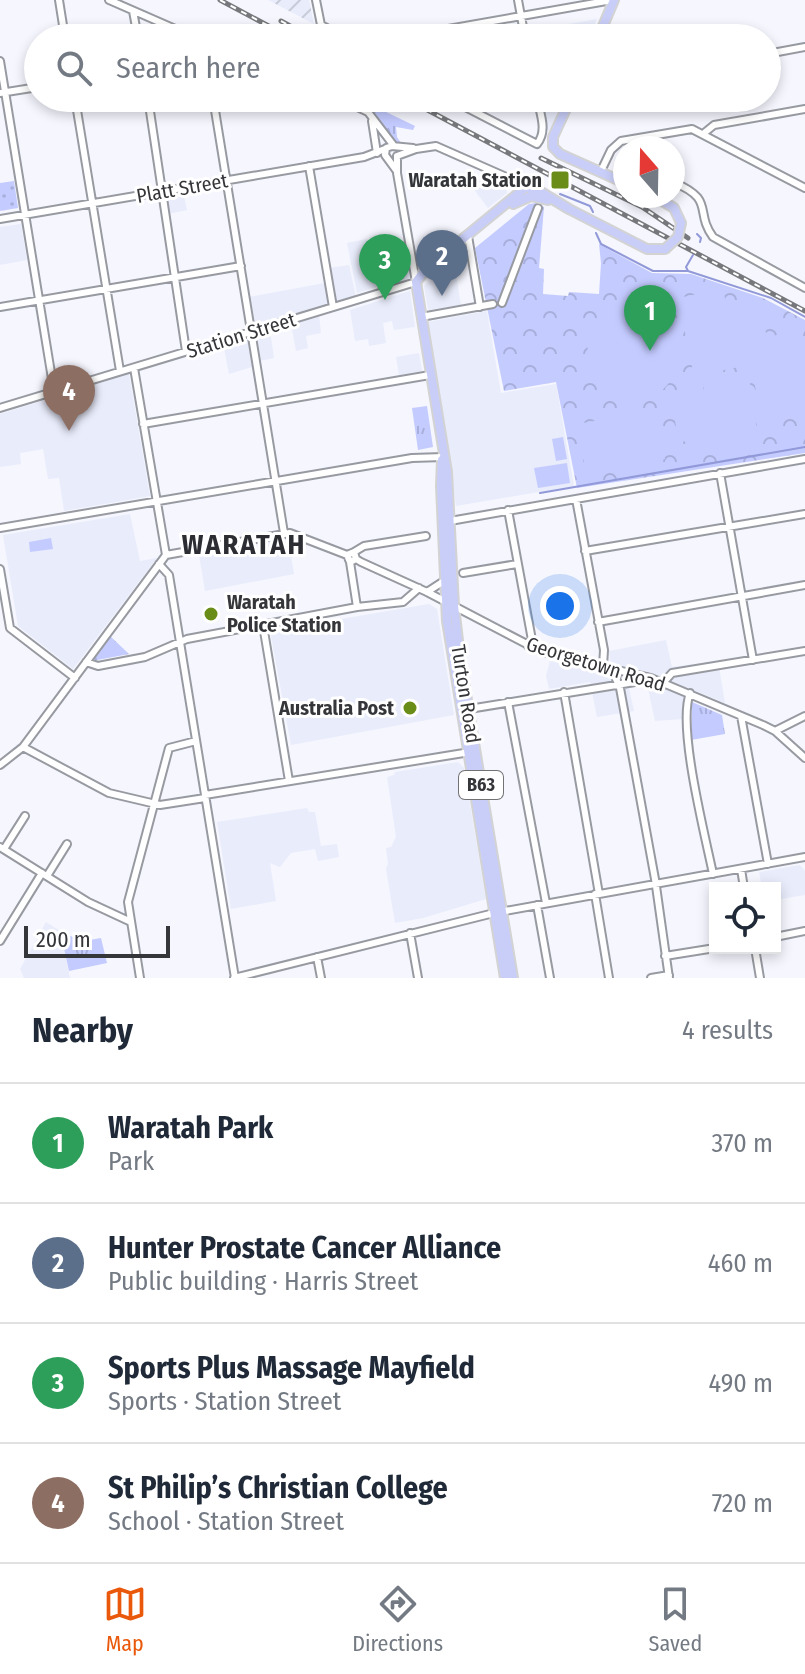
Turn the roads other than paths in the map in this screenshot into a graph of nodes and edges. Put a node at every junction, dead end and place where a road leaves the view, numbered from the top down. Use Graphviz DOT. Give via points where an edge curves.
graph roads {
  1 [pos="59,0"];
  2 [pos="109,0"];
  3 [pos="316,0"];
  4 [pos="518,0"];
  5 [pos="613,0"];
  6 [pos="133,11"];
  7 [pos="521,15"];
  8 [pos="63,24"];
  9 [pos="135,24"];
  10 [pos="163,24"];
  11 [pos="321,24"];
  12 [pos="475,24"];
  13 [pos="523,24"];
  14 [pos="604,24"];
  15 [pos="805,47"];
  16 [pos="781,51"];
  17 [pos="0,61"];
  18 [pos="24,89"];
  19 [pos="3,93"];
  20 [pos="805,109"];
  21 [pos="77,112"];
  22 [pos="150,112"];
  23 [pos="215,112"];
  24 [pos="366,112"];
  25 [pos="479,112"];
  26 [pos="539,112"];
  27 [pos="565,112"];
  28 [pos="370,115"];
  29 [pos="703,134"];
  30 [pos="419,148"];
  31 [pos="389,151"];
  32 [pos="377,153"];
  33 [pos="397,156"];
  34 [pos="364,157"];
  35 [pos="309,166"];
  36 [pos="601,171"];
  37 [pos="397,173"];
  38 [pos="613,177"];
  39 [pos="506,179"];
  40 [pos="227,181"];
  41 [pos="529,187"];
  42 [pos="685,188"];
  43 [pos="805,188"];
  44 [pos="162,191"];
  45 [pos="520,192"];
  46 [pos="543,196"];
  47 [pos="92,203"];
  48 [pos="538,208"];
  49 [pos="674,208"];
  50 [pos="25,215"];
  51 [pos="0,219"];
  52 [pos="468,236"];
  53 [pos="241,266"];
  54 [pos="174,277"];
  55 [pos="416,282"];
  56 [pos="805,288"];
  57 [pos="107,289"];
  58 [pos="38,301"];
  59 [pos="502,303"];
  60 [pos="493,304"];
  61 [pos="0,307"];
  62 [pos="333,307"];
  63 [pos="480,307"];
  64 [pos="421,317"];
  65 [pos="251,332"];
  66 [pos="186,351"];
  67 [pos="134,368"];
  68 [pos="120,371"];
  69 [pos="430,375"];
  70 [pos="54,391"];
  71 [pos="263,403"];
  72 [pos="0,408"];
  73 [pos="143,424"];
  74 [pos="443,457"];
  75 [pos="805,459"];
  76 [pos="720,473"];
  77 [pos="275,481"];
  78 [pos="576,499"];
  79 [pos="157,501"];
  80 [pos="508,510"];
  81 [pos="805,514"];
  82 [pos="450,521"];
  83 [pos="731,526"];
  84 [pos="0,528"];
  85 [pos="284,533"];
  86 [pos="426,536"];
  87 [pos="585,551"];
  88 [pos="169,554"];
  89 [pos="352,557"];
  90 [pos="159,564"];
  91 [pos="517,564"];
  92 [pos="0,569"];
  93 [pos="463,573"];
  94 [pos="444,581"];
  95 [pos="805,585"];
  96 [pos="419,588"];
  97 [pos="427,592"];
  98 [pos="743,596"];
  99 [pos="450,604"];
  100 [pos="357,607"];
  101 [pos="598,622"];
  102 [pos="263,625"];
  103 [pos="0,628"];
  104 [pos="12,630"];
  105 [pos="180,642"];
  106 [pos="528,646"];
  107 [pos="805,651"];
  108 [pos="753,660"];
  109 [pos="86,662"];
  110 [pos="603,666"];
  111 [pos="621,670"];
  112 [pos="647,677"];
  113 [pos="75,678"];
  114 [pos="663,683"];
  115 [pos="619,684"];
  116 [pos="564,692"];
  117 [pos="690,693"];
  118 [pos="508,702"];
  119 [pos="469,709"];
  120 [pos="741,716"];
  121 [pos="805,716"];
  122 [pos="775,731"];
  123 [pos="196,741"];
  124 [pos="23,747"];
  125 [pos="470,752"];
  126 [pos="805,758"];
  127 [pos="0,765"];
  128 [pos="289,781"];
  129 [pos="205,796"];
  130 [pos="155,804"];
  131 [pos="25,816"];
  132 [pos="67,844"];
  133 [pos="2,848"];
  134 [pos="803,860"];
  135 [pos="768,864"];
  136 [pos="741,869"];
  137 [pos="713,874"];
  138 [pos="45,875"];
  139 [pos="743,882"];
  140 [pos="655,883"];
  141 [pos="597,894"];
  142 [pos="546,903"];
  143 [pos="537,905"];
  144 [pos="498,912"];
  145 [pos="131,922"];
  146 [pos="805,931"];
  147 [pos="410,933"];
  148 [pos="781,936"];
  149 [pos="0,941"];
  150 [pos="709,949"];
  151 [pos="756,954"];
  152 [pos="665,956"];
  153 [pos="317,957"];
  154 [pos="669,976"];
  155 [pos="140,978"];
  156 [pos="234,978"];
  157 [pos="321,978"];
  158 [pos="418,978"];
  159 [pos="505,978"];
  160 [pos="513,978"];
  161 [pos="550,978"];
  162 [pos="609,978"];
  163 [pos="651,978"];
  164 [pos="760,978"];
  1 -- 8 [label="street"];
  2 -- 6 [label="street"];
  3 -- 11 [label="street"];
  4 -- 7 [label="street"];
  5 -- 7 [label="street"];
  5 -- 14 [label="main road"];
  6 -- 9 [label="street"];
  6 -- 10 [label="street"];
  7 -- 12 [label="street"];
  7 -- 13 [label="street"];
  15 -- 16 [label="street"];
  17 -- 19 [label="street"];
  18 -- 19 [label="street"];
  19 -- 50 [label="street"];
  20 -- 29 [label="street" via="714,125"];
  21 -- 47 [label="street"];
  22 -- 44 [label="street"];
  23 -- 40 [label="street"];
  24 -- 28 [label="street"];
  25 -- 26 [label="street" via="532,144 543,134"];
  27 -- 36 [label="main road" via="553,147"];
  28 -- 31 [label="street, Turton Road"];
  28 -- 32 [label="street"];
  29 -- 36 [label="street" via="689,129 624,140 611,150"];
  29 -- 43 [label="street"];
  30 -- 31 [label="street, Platt Street"];
  30 -- 33 [label="street"];
  30 -- 39 [label="street, Platt Street" via="438,147"];
  31 -- 32 [label="street, Platt Street"];
  31 -- 33 [label="street, Turton Road"];
  31 -- 34 [label="street, Platt Street"];
  31 -- 37 [label="street, Turton Road"];
  32 -- 34 [label="street, Platt Street"];
  33 -- 37 [label="street, Turton Road"];
  34 -- 35 [label="street, Platt Street"];
  35 -- 40 [label="street, Platt Street"];
  35 -- 62 [label="street"];
  36 -- 38 [label="main road"];
  37 -- 55 [label="street, Turton Road"];
  39 -- 41 [label="street, Platt Street"];
  39 -- 45 [label="street, Platt Street"];
  40 -- 44 [label="street, Platt Street"];
  40 -- 53 [label="street"];
  41 -- 45 [label="main road, Station Street"];
  41 -- 46 [label="main road"];
  42 -- 56 [label="street" via="697,197 713,237"];
  44 -- 47 [label="street, Platt Street"];
  44 -- 54 [label="street"];
  45 -- 46 [label="main road"];
  45 -- 52 [label="main road, Station Street"];
  46 -- 49 [label="main road, bridge" via="647,249 665,249 678,237 681,223"];
  46 -- 52 [label="main road, Station Street" via="519,199"];
  47 -- 50 [label="street, Platt Street"];
  47 -- 57 [label="street"];
  48 -- 59 [label="street"];
  50 -- 51 [label="street, Platt Street"];
  50 -- 58 [label="street"];
  52 -- 55 [label="main road, Station Street"];
  52 -- 63 [label="street"];
  53 -- 54 [label="street"];
  53 -- 65 [label="street"];
  54 -- 57 [label="street"];
  54 -- 66 [label="street"];
  55 -- 62 [label="street, Station Street"];
  55 -- 64 [label="main road, Turton Road / B63"];
  57 -- 58 [label="street"];
  57 -- 68 [label="street"];
  58 -- 61 [label="street"];
  58 -- 70 [label="street"];
  60 -- 63 [label="street"];
  62 -- 65 [label="street, Station Street"];
  63 -- 64 [label="street"];
  64 -- 69 [label="main road, Turton Road / B63"];
  65 -- 66 [label="street, Station Street"];
  65 -- 71 [label="street"];
  66 -- 67 [label="street, Station Street"];
  67 -- 68 [label="street, Station Street"];
  67 -- 73 [label="street"];
  68 -- 70 [label="street, Station Street"];
  69 -- 71 [label="street"];
  69 -- 74 [label="main road, Turton Road / B63"];
  70 -- 72 [label="street, Station Street"];
  71 -- 73 [label="street"];
  71 -- 77 [label="street"];
  73 -- 79 [label="street"];
  74 -- 77 [label="street"];
  74 -- 82 [label="main road, Turton Road / B63"];
  74 -- 94 [label="main road, Turton Road / B63"];
  75 -- 76 [label="street"];
  76 -- 78 [label="street"];
  76 -- 83 [label="street"];
  77 -- 79 [label="street"];
  77 -- 85 [label="street"];
  78 -- 80 [label="street"];
  78 -- 87 [label="street"];
  79 -- 84 [label="street"];
  79 -- 88 [label="street"];
  80 -- 82 [label="street"];
  80 -- 91 [label="street"];
  81 -- 83 [label="street"];
  82 -- 99 [label="main road, Turton Road / B63"];
  83 -- 87 [label="street"];
  83 -- 98 [label="street"];
  85 -- 88 [label="street, Georgetown Road"];
  85 -- 89 [label="street, Georgetown Road"];
  86 -- 89 [label="street" via="364,546"];
  87 -- 101 [label="street"];
  88 -- 90 [label="street"];
  89 -- 96 [label="street, Georgetown Road"];
  89 -- 100 [label="street"];
  90 -- 105 [label="street" via="169,575"];
  90 -- 109 [label="street"];
  91 -- 93 [label="street"];
  91 -- 106 [label="street" via="532,640"];
  92 -- 104 [label="street"];
  94 -- 97 [label="street"];
  94 -- 99 [label="main road, Turton Road / B63"];
  95 -- 98 [label="street"];
  96 -- 97 [label="street, Georgetown Road"];
  96 -- 100 [label="street" via="403,602"];
  97 -- 99 [label="street, Georgetown Road"];
  98 -- 101 [label="street"];
  98 -- 108 [label="street"];
  99 -- 106 [label="street, Georgetown Road"];
  99 -- 119 [label="main road, Turton Road / B63"];
  99 -- 125 [label="main road, Turton Road / B63" via="451,653"];
  100 -- 102 [label="street"];
  101 -- 110 [label="street"];
  102 -- 105 [label="street"];
  102 -- 128 [label="street"];
  103 -- 104 [label="street"];
  104 -- 113 [label="street"];
  105 -- 109 [label="street" via="145,657 98,666"];
  105 -- 123 [label="street"];
  106 -- 110 [label="street, Georgetown Road"];
  107 -- 108 [label="street"];
  108 -- 114 [label="street" via="672,673"];
  109 -- 113 [label="street"];
  110 -- 111 [label="street, Georgetown Road"];
  111 -- 112 [label="street, Georgetown Road"];
  111 -- 115 [label="street"];
  112 -- 114 [label="street, Georgetown Road"];
  112 -- 115 [label="street"];
  113 -- 124 [label="street"];
  114 -- 117 [label="street, Georgetown Road"];
  115 -- 116 [label="street"];
  115 -- 140 [label="street"];
  116 -- 118 [label="street"];
  116 -- 141 [label="street"];
  117 -- 120 [label="street, Georgetown Road"];
  117 -- 137 [label="street" via="689,749"];
  118 -- 119 [label="street"];
  118 -- 142 [label="street"];
  119 -- 144 [label="main road, Turton Road / B63"];
  120 -- 122 [label="street, Georgetown Road"];
  120 -- 135 [label="street"];
  121 -- 122 [label="street"];
  122 -- 126 [label="street, Georgetown Road"];
  123 -- 129 [label="street"];
  123 -- 130 [label="street" via="169,748"];
  124 -- 127 [label="street"];
  124 -- 130 [label="street" via="109,793"];
  125 -- 128 [label="street"];
  125 -- 144 [label="main road, Turton Road / B63"];
  128 -- 129 [label="street"];
  129 -- 130 [label="street"];
  129 -- 156 [label="street"];
  130 -- 145 [label="street" via="128,902"];
  131 -- 133 [label="street"];
  132 -- 138 [label="street"];
  133 -- 138 [label="street"];
  134 -- 135 [label="street"];
  135 -- 136 [label="street"];
  136 -- 137 [label="street"];
  136 -- 139 [label="street"];
  137 -- 140 [label="street"];
  138 -- 145 [label="street"];
  138 -- 149 [label="street"];
  140 -- 141 [label="street"];
  140 -- 152 [label="street"];
  141 -- 142 [label="street"];
  141 -- 162 [label="street"];
  142 -- 143 [label="street"];
  143 -- 144 [label="street"];
  143 -- 161 [label="street"];
  144 -- 147 [label="street"];
  144 -- 159 [label="main road, Turton Road / B63"];
  144 -- 160 [label="main road, Turton Road / B63"];
  145 -- 155 [label="street"];
  146 -- 148 [label="street"];
  147 -- 153 [label="street"];
  147 -- 158 [label="street"];
  150 -- 152 [label="street"];
  151 -- 164 [label="street"];
  152 -- 154 [label="street"];
  153 -- 156 [label="street"];
  153 -- 157 [label="street"];
  154 -- 163 [label="street"];
}
